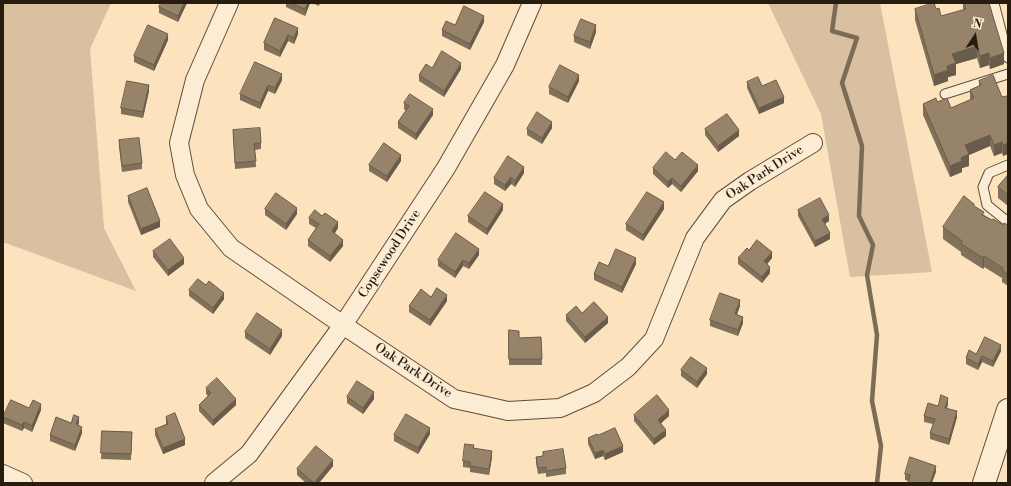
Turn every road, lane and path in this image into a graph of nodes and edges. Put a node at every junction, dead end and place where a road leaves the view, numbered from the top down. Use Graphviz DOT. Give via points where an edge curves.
graph roads {
  1 [pos="229,3"];
  2 [pos="532,3"];
  3 [pos="994,3"];
  4 [pos="1008,58"];
  5 [pos="1008,74"];
  6 [pos="945,94"];
  7 [pos="813,143"];
  8 [pos="1008,165"];
  9 [pos="1008,222"];
  10 [pos="343,325"];
  11 [pos="1008,410"];
  12 [pos="3,474"];
  13 [pos="23,483"];
  14 [pos="214,483"];
  15 [pos="984,483"];
  1 -- 10 [label="street, Oak Park Drive" via="195,80 179,143 185,175 199,209 231,248"];
  2 -- 10 [label="street, Copsewood Drive" via="505,65 446,168"];
  3 -- 4 [label="lane"];
  5 -- 6 [label="lane"];
  7 -- 10 [label="street, Oak Park Drive" via="722,200 695,238 654,339 628,367 594,393 560,408 508,411 454,399"];
  8 -- 9 [label="lane" via="988,173 983,187 987,205"];
  10 -- 14 [label="street, Copsewood Drive" via="249,454"];
  11 -- 15 [label="street"];
  12 -- 13 [label="street"];
}
